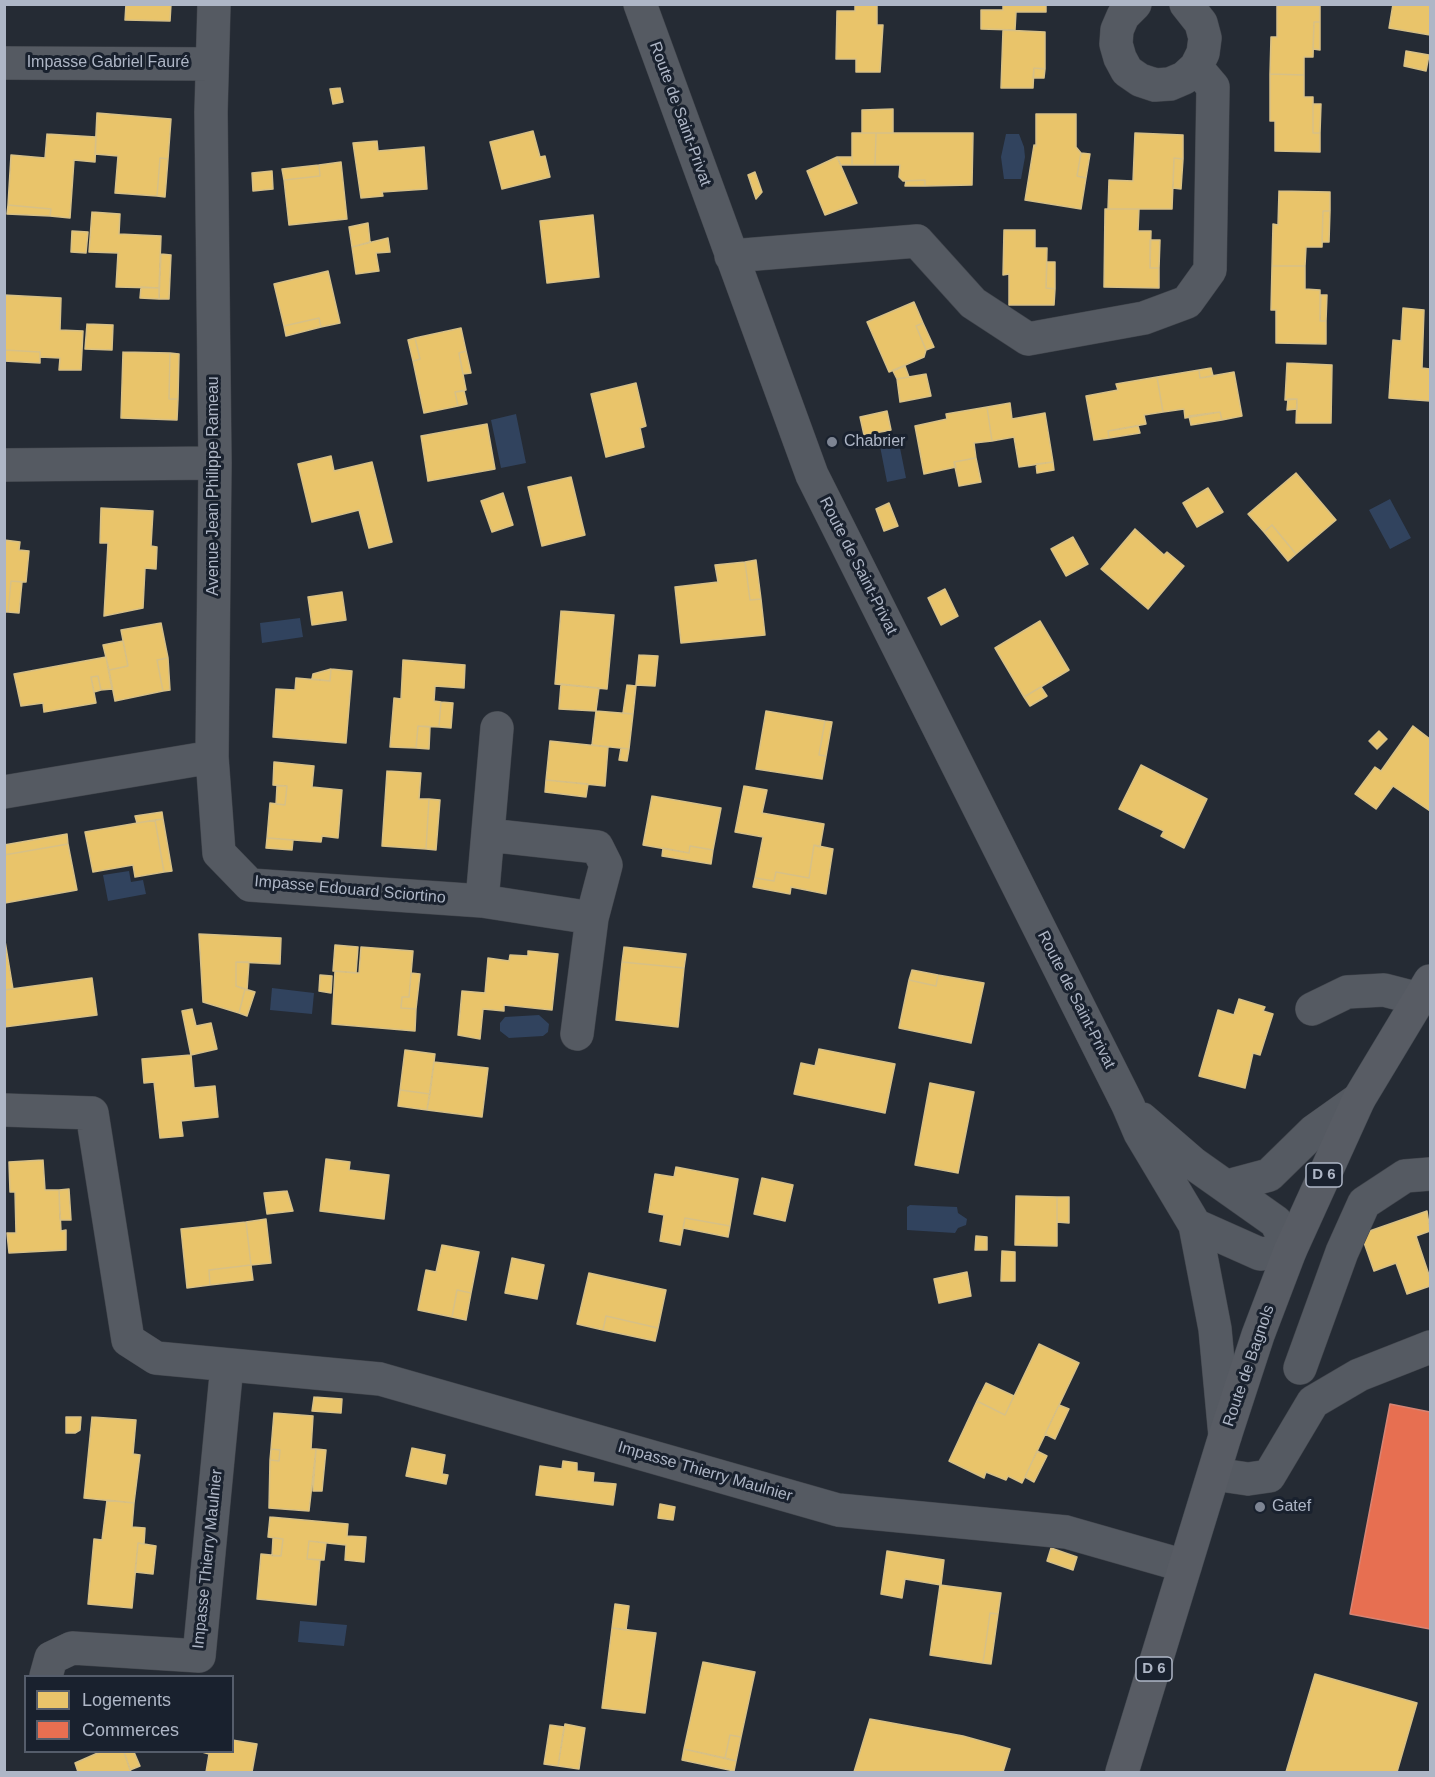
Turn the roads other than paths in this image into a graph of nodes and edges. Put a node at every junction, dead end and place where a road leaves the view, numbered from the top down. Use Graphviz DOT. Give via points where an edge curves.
graph roads {
  1 [pos="214,4"];
  2 [pos="640,4"];
  3 [pos="1135,4"];
  4 [pos="1186,4"];
  5 [pos="4,63"];
  6 [pos="212,64"];
  7 [pos="1196,67"];
  8 [pos="731,256"];
  9 [pos="215,463"];
  10 [pos="4,465"];
  11 [pos="496,728"];
  12 [pos="212,757"];
  13 [pos="4,792"];
  14 [pos="488,835"];
  15 [pos="482,901"];
  16 [pos="592,918"];
  17 [pos="1425,990"];
  18 [pos="1312,1009"];
  19 [pos="577,1034"];
  20 [pos="1359,1098"];
  21 [pos="1128,1105"];
  22 [pos="4,1110"];
  23 [pos="1431,1174"];
  24 [pos="1221,1181"];
  25 [pos="1188,1212"];
  26 [pos="1290,1251"];
  27 [pos="1431,1347"];
  28 [pos="228,1365"];
  29 [pos="1300,1368"];
  30 [pos="1226,1436"];
  31 [pos="1214,1474"];
  32 [pos="1185,1566"];
  33 [pos="47,1675"];
  34 [pos="1122,1773"];
  1 -- 6 [label="street, Avenue Jean Philippe Rameau"];
  2 -- 8 [label="street, Route de Saint-Privat"];
  3 -- 7 [label="street" via="1123,16 1117,30 1118,51 1127,71 1155,85 1184,78"];
  4 -- 7 [label="street" via="1201,23 1205,38"];
  5 -- 6 [label="street, Impasse Gabriel Fauré"];
  6 -- 9 [label="street, Avenue Jean Philippe Rameau"];
  7 -- 8 [label="street" via="1213,87 1210,270 1187,302 1144,318 1028,339 973,303 917,241"];
  8 -- 21 [label="street, Route de Saint-Privat" via="812,475"];
  9 -- 10 [label="street"];
  9 -- 12 [label="street, Avenue Jean Philippe Rameau"];
  11 -- 14 [label="street"];
  12 -- 13 [label="street"];
  12 -- 15 [label="street, Impasse Edouard Sciortino" via="219,854 250,885"];
  14 -- 15 [label="street"];
  14 -- 16 [label="street" via="597,847 606,865"];
  15 -- 16 [label="street, Impasse Edouard Sciortino"];
  16 -- 19 [label="street"];
  17 -- 18 [label="street" via="1347,992"];
  17 -- 20 [label="main road, Route de Bagnols / D 6"];
  20 -- 24 [label="street" via="1314,1131 1269,1175"];
  20 -- 26 [label="main road, Route de Bagnols / D 6"];
  21 -- 24 [label="street" via="1194,1164"];
  21 -- 25 [label="street, Route de Saint-Privat" via="1140,1133"];
  22 -- 28 [label="street, Impasse Thierry Maulnier" via="92,1113 128,1340 156,1358"];
  23 -- 29 [label="street" via="1406,1176 1364,1203"];
  24 -- 25 [label="street"];
  24 -- 26 [label="street" via="1276,1222"];
  25 -- 26 [label="street" via="1260,1254"];
  25 -- 30 [label="street, Route de Saint-Privat" via="1215,1329"];
  26 -- 30 [label="main road, Route de Bagnols / D 6"];
  27 -- 31 [label="street" via="1359,1375 1313,1402 1269,1476 1248,1479"];
  28 -- 32 [label="street, Impasse Thierry Maulnier" via="380,1379 838,1510 1066,1532"];
  28 -- 33 [label="street, Impasse Thierry Maulnier" via="199,1656 72,1648 51,1658"];
  30 -- 31 [label="main road, Route de Bagnols / D 6"];
  31 -- 32 [label="main road, Route de Bagnols / D 6"];
  32 -- 34 [label="main road, Route de Bagnols / D 6"];
}
